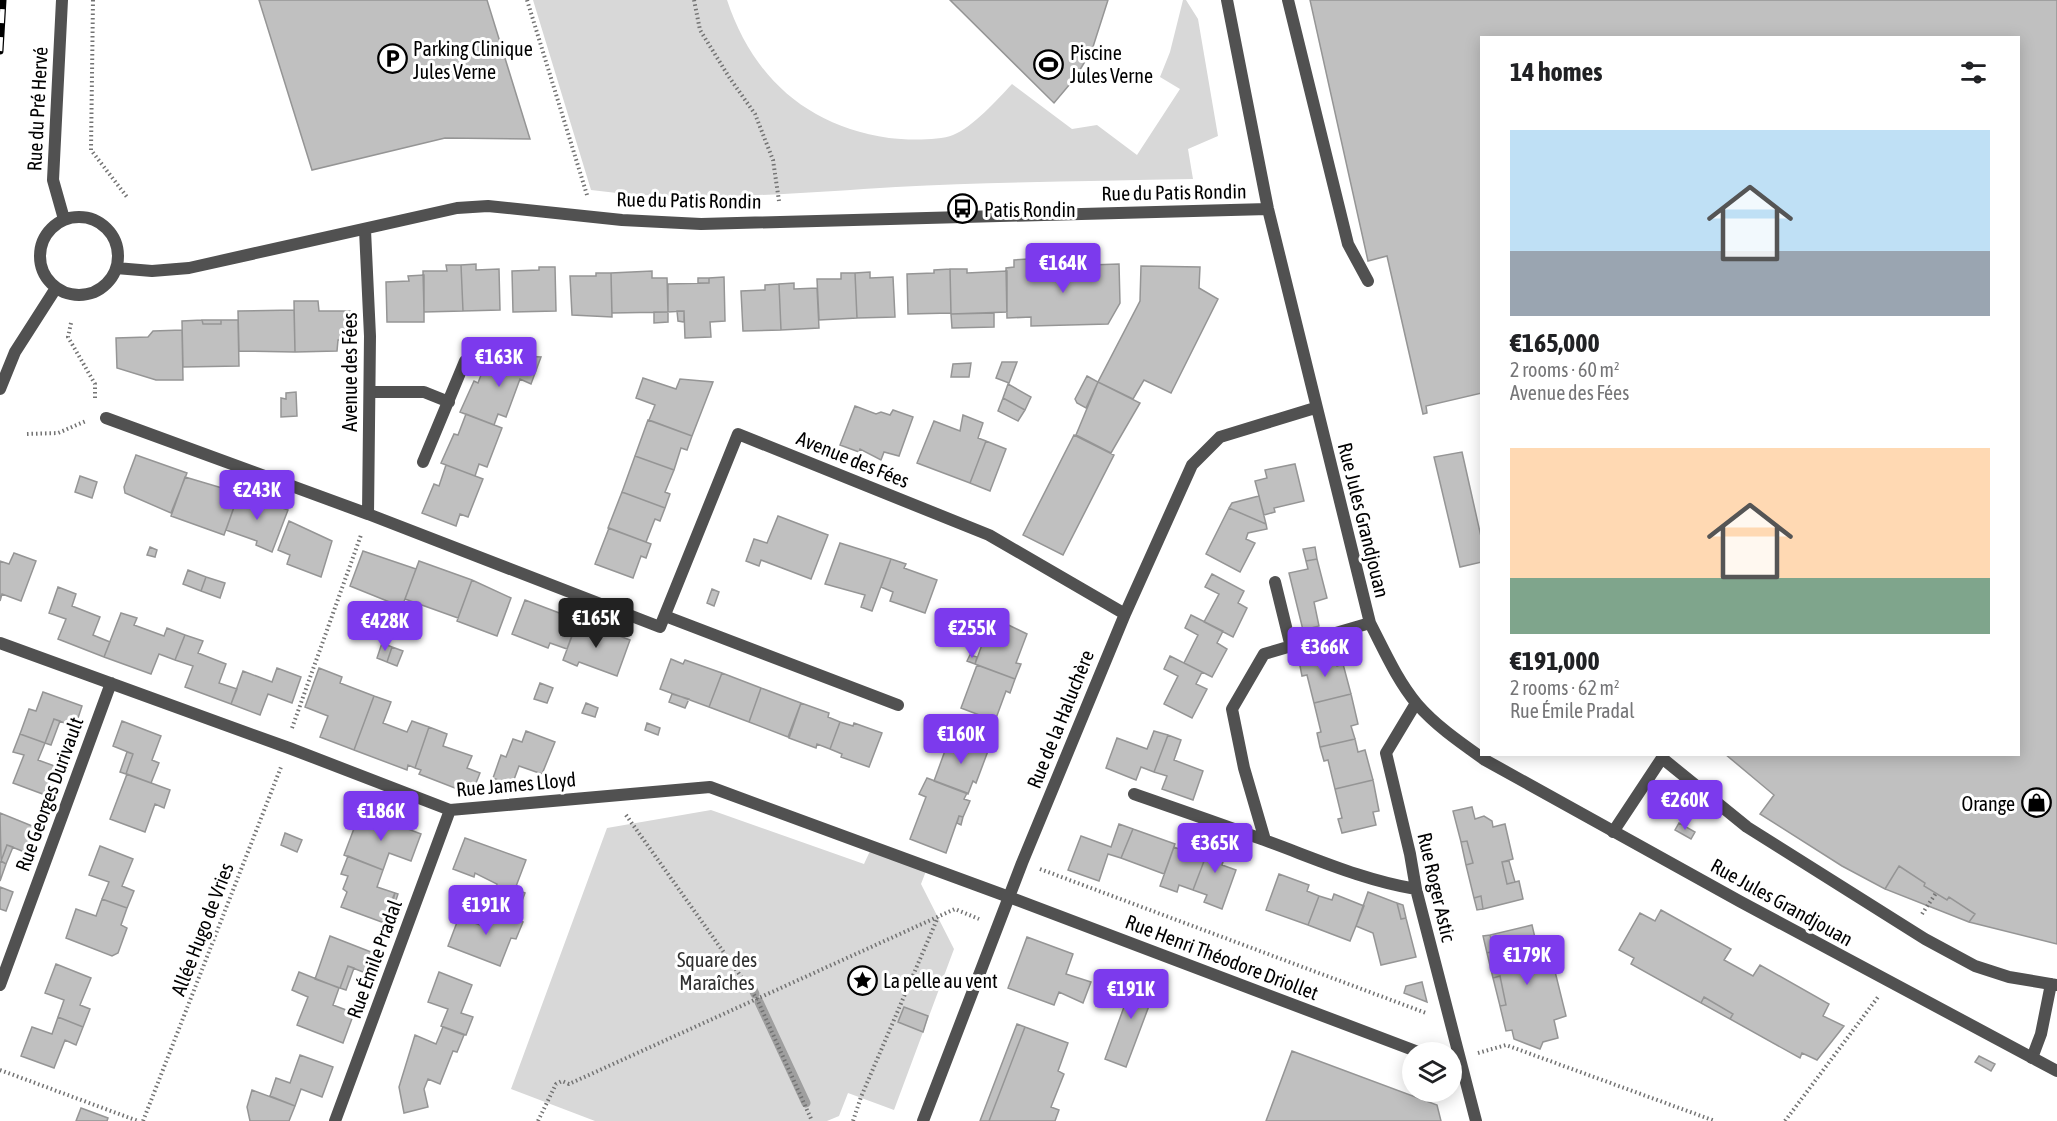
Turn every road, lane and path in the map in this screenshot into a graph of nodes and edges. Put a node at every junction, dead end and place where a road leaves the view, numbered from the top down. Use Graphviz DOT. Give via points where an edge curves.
graph roads {
  1 [pos="62,0"];
  2 [pos="93,0"];
  3 [pos="527,0"];
  4 [pos="694,0"];
  5 [pos="1227,0"];
  6 [pos="1288,0"];
  7 [pos="778,194"];
  8 [pos="127,197"];
  9 [pos="1268,209"];
  10 [pos="594,216"];
  11 [pos="64,219"];
  12 [pos="365,230"];
  13 [pos="116,268"];
  14 [pos="1368,281"];
  15 [pos="56,288"];
  16 [pos="71,323"];
  17 [pos="465,361"];
  18 [pos="0,388"];
  19 [pos="370,392"];
  20 [pos="449,402"];
  21 [pos="95,405"];
  22 [pos="1316,408"];
  23 [pos="101,416"];
  24 [pos="27,434"];
  25 [pos="423,462"];
  26 [pos="368,514"];
  27 [pos="1275,582"];
  28 [pos="1125,614"];
  29 [pos="665,616"];
  30 [pos="1370,623"];
  31 [pos="0,643"];
  32 [pos="1291,647"];
  33 [pos="111,683"];
  34 [pos="1416,703"];
  35 [pos="898,705"];
  36 [pos="289,748"];
  37 [pos="1134,794"];
  38 [pos="608,796"];
  39 [pos="450,810"];
  40 [pos="1613,832"];
  41 [pos="1265,840"];
  42 [pos="1022,863"];
  43 [pos="1416,889"];
  44 [pos="1009,897"];
  45 [pos="939,917"];
  46 [pos="997,926"];
  47 [pos="1889,982"];
  48 [pos="0,985"];
  49 [pos="2054,985"];
  50 [pos="757,999"];
  51 [pos="1450,1022"];
  52 [pos="1453,1042"];
  53 [pos="1402,1046"];
  54 [pos="2032,1058"];
  55 [pos="1462,1063"];
  56 [pos="0,1070"];
  57 [pos="2057,1071"];
  58 [pos="1462,1081"];
  59 [pos="138,1121"];
  60 [pos="143,1121"];
  61 [pos="335,1121"];
  62 [pos="538,1121"];
  63 [pos="812,1121"];
  64 [pos="853,1121"];
  65 [pos="923,1121"];
  66 [pos="1476,1121"];
  67 [pos="1715,1121"];
  68 [pos="1785,1121"];
  1 -- 11 [label="street, Rue du Pré Hervé" via="53,180"];
  2 -- 8 [label="path" via="91,150"];
  3 -- 10 [label="path"];
  4 -- 7 [label="path" via="700,30 755,114 773,160"];
  5 -- 9 [label="street, Rue Jules Grandjouan"];
  6 -- 14 [label="street" via="1348,244"];
  9 -- 10 [label="street, Rue du Patis Rondin" via="701,224"];
  9 -- 22 [label="street, Rue Jules Grandjouan"];
  10 -- 12 [label="street, Rue du Patis Rondin" via="488,206 457,208"];
  11 -- 13 [label="street" via="87,217 103,224 117,245"];
  11 -- 15 [label="street" via="43,238 39,256 44,274"];
  12 -- 13 [label="street, Rue du Patis Rondin" via="189,268"];
  12 -- 19 [label="street, Avenue des Fées"];
  13 -- 15 [label="street" via="108,282 95,292 71,295"];
  15 -- 18 [label="street" via="15,352"];
  16 -- 21 [label="path" via="68,337 95,384"];
  17 -- 20 [label="street"];
  19 -- 20 [label="street" via="424,392"];
  19 -- 26 [label="street, Avenue des Fées"];
  20 -- 25 [label="street"];
  22 -- 28 [label="street, Rue de la Haluchère" via="1220,438 1192,465"];
  22 -- 30 [label="street, Rue Jules Grandjouan"];
  23 -- 24 [label="path" via="58,433"];
  23 -- 26 [label="street"];
  26 -- 29 [label="street" via="660,627"];
  26 -- 36 [label="path, Allée Hugo de Vries" via="292,728"];
  27 -- 32 [label="street"];
  28 -- 29 [label="street, Avenue des Fées" via="989,535 738,434"];
  28 -- 42 [label="street, Rue de la Haluchère"];
  29 -- 35 [label="street"];
  30 -- 32 [label="street"];
  30 -- 34 [label="street, Rue Jules Grandjouan"];
  31 -- 33 [label="street, Rue James Lloyd"];
  32 -- 41 [label="street" via="1264,654 1232,709"];
  33 -- 36 [label="street, Rue James Lloyd"];
  33 -- 48 [label="street, Rue Georges Durivault"];
  34 -- 40 [label="street, Rue Jules Grandjouan" via="1485,760"];
  34 -- 43 [label="street, Rue Roger Astic" via="1386,753"];
  36 -- 39 [label="street, Rue James Lloyd"];
  36 -- 60 [label="path, Allée Hugo de Vries"];
  37 -- 41 [label="street"];
  38 -- 39 [label="street, Rue James Lloyd"];
  38 -- 44 [label="street, Rue James Lloyd" via="710,787"];
  38 -- 50 [label="path" via="632,821"];
  39 -- 61 [label="street, Rue Émile Pradal"];
  40 -- 47 [label="street, Rue Jules Grandjouan"];
  40 -- 49 [label="street" via="1662,758 1747,827 1925,939 1975,966"];
  41 -- 43 [label="street" via="1383,883"];
  42 -- 44 [label="street, Rue de la Haluchère"];
  42 -- 51 [label="path"];
  43 -- 51 [label="street, Rue Roger Astic"];
  44 -- 46 [label="street, Rue de la Haluchère"];
  44 -- 53 [label="street, Rue Henri Théodore Driollet"];
  45 -- 46 [label="path" via="955,909"];
  45 -- 50 [label="path"];
  45 -- 64 [label="path"];
  46 -- 65 [label="street, Rue de la Haluchère"];
  47 -- 54 [label="street, Rue Jules Grandjouan"];
  47 -- 68 [label="path"];
  49 -- 54 [label="street"];
  50 -- 62 [label="path" via="569,1084 556,1084"];
  50 -- 63 [label="path"];
  51 -- 52 [label="street, Rue Roger Astic"];
  54 -- 57 [label="street, Rue Jules Grandjouan"];
  55 -- 67 [label="path" via="1476,1053 1506,1045"];
  56 -- 59 [label="path"];
  58 -- 66 [label="street, Rue Roger Astic"];
}
